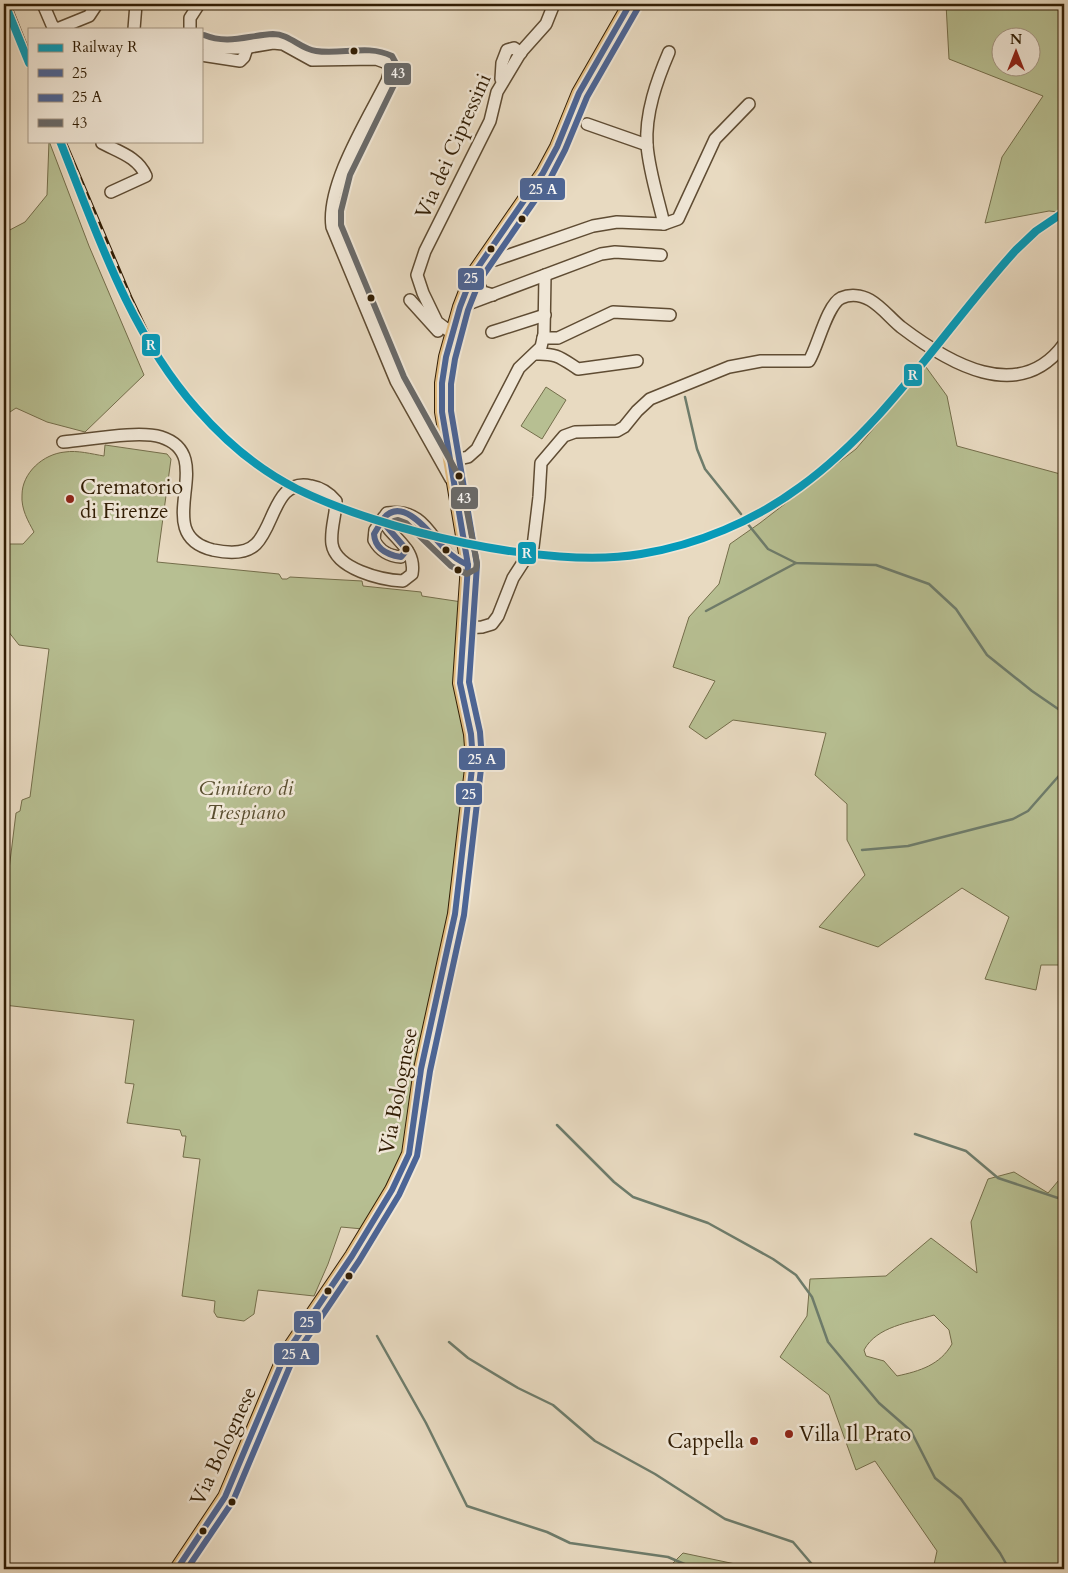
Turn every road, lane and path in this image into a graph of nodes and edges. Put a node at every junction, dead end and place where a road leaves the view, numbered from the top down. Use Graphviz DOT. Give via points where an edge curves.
graph roads {
  1 [pos="43,4"];
  2 [pos="97,4"];
  3 [pos="136,4"];
  4 [pos="199,4"];
  5 [pos="554,4"];
  6 [pos="630,4"];
  7 [pos="56,28"];
  8 [pos="59,28"];
  9 [pos="134,28"];
  10 [pos="190,28"];
  11 [pos="202,44"];
  12 [pos="247,48"];
  13 [pos="669,52"];
  14 [pos="202,55"];
  15 [pos="749,104"];
  16 [pos="587,124"];
  17 [pos="102,142"];
  18 [pos="647,145"];
  19 [pos="111,192"];
  20 [pos="664,224"];
  21 [pos="661,255"];
  22 [pos="482,259"];
  23 [pos="545,275"];
  24 [pos="472,276"];
  25 [pos="493,295"];
  26 [pos="410,300"];
  27 [pos="460,307"];
  28 [pos="545,315"];
  29 [pos="670,315"];
  30 [pos="492,332"];
  31 [pos="452,338"];
  32 [pos="543,338"];
  33 [pos="1064,344"];
  34 [pos="535,354"];
  35 [pos="637,361"];
  36 [pos="63,442"];
  37 [pos="450,461"];
  38 [pos="453,483"];
  39 [pos="383,518"];
  40 [pos="407,550"];
  41 [pos="468,565"];
  42 [pos="464,628"];
  43 [pos="177,1569"];
  1 -- 7 [label="street"];
  2 -- 8 [label="street" via="89,16"];
  3 -- 9 [label="street"];
  4 -- 10 [label="street" via="190,18"];
  5 -- 31 [label="street, Via dei Cipressini" via="546,24 521,53 500,86 490,121 425,251 417,275 437,322"];
  6 -- 22 [label="main road, Via Bolognese" via="580,93 543,173"];
  11 -- 12 [label="street" via="213,48"];
  12 -- 14 [label="street" via="240,61"];
  12 -- 38 [label="street" via="283,44 312,60 376,59 387,63 390,70 387,81 352,147 339,183 330,213 332,227 396,381"];
  13 -- 18 [label="street" via="657,81"];
  15 -- 20 [label="street" via="715,140 678,219"];
  16 -- 18 [label="street"];
  17 -- 19 [label="street" via="132,158 146,176"];
  18 -- 20 [label="street"];
  20 -- 22 [label="street" via="617,222 593,226 495,260"];
  21 -- 23 [label="street" via="600,254"];
  22 -- 24 [label="main road, Via Bolognese"];
  23 -- 25 [label="street"];
  23 -- 28 [label="street"];
  24 -- 25 [label="street" via="483,292"];
  24 -- 27 [label="main road, Via Bolognese"];
  25 -- 27 [label="street"];
  26 -- 31 [label="street"];
  27 -- 31 [label="main road, Via Bolognese"];
  28 -- 30 [label="street"];
  28 -- 32 [label="street"];
  29 -- 32 [label="street" via="613,312 558,338"];
  31 -- 37 [label="main road, Via Bolognese" via="442,392"];
  32 -- 34 [label="street"];
  33 -- 42 [label="street" via="1030,372 1005,375 979,371 944,356 869,299 854,294 839,298 830,309 817,348 809,361 737,365 650,399 617,431 575,432 564,436 541,464 533,547 513,578 498,616 492,624 482,628"];
  34 -- 35 [label="street" via="566,359 578,369"];
  34 -- 37 [label="street" via="519,368 477,449 468,456"];
  36 -- 40 [label="street" via="148,435 170,441 183,454 186,468 183,523 187,535 209,549 243,552 256,545 288,489 304,484 324,490 336,502 332,543 339,559 350,567 392,581 403,581 412,574 413,568"];
  37 -- 38 [label="main road, Via Bolognese"];
  38 -- 41 [label="main road, Via Bolognese"];
  39 -- 40 [label="street"];
  39 -- 40 [label="street" via="375,530 377,546 391,556 401,557"];
  39 -- 41 [label="street" via="387,513 410,514 419,519 446,552"];
  41 -- 42 [label="main road, Via Bolognese"];
  42 -- 43 [label="main road, Via Bolognese" via="460,683 471,734 470,789 455,914 421,1069 409,1154 392,1190 352,1256 285,1355 225,1497"];
}
